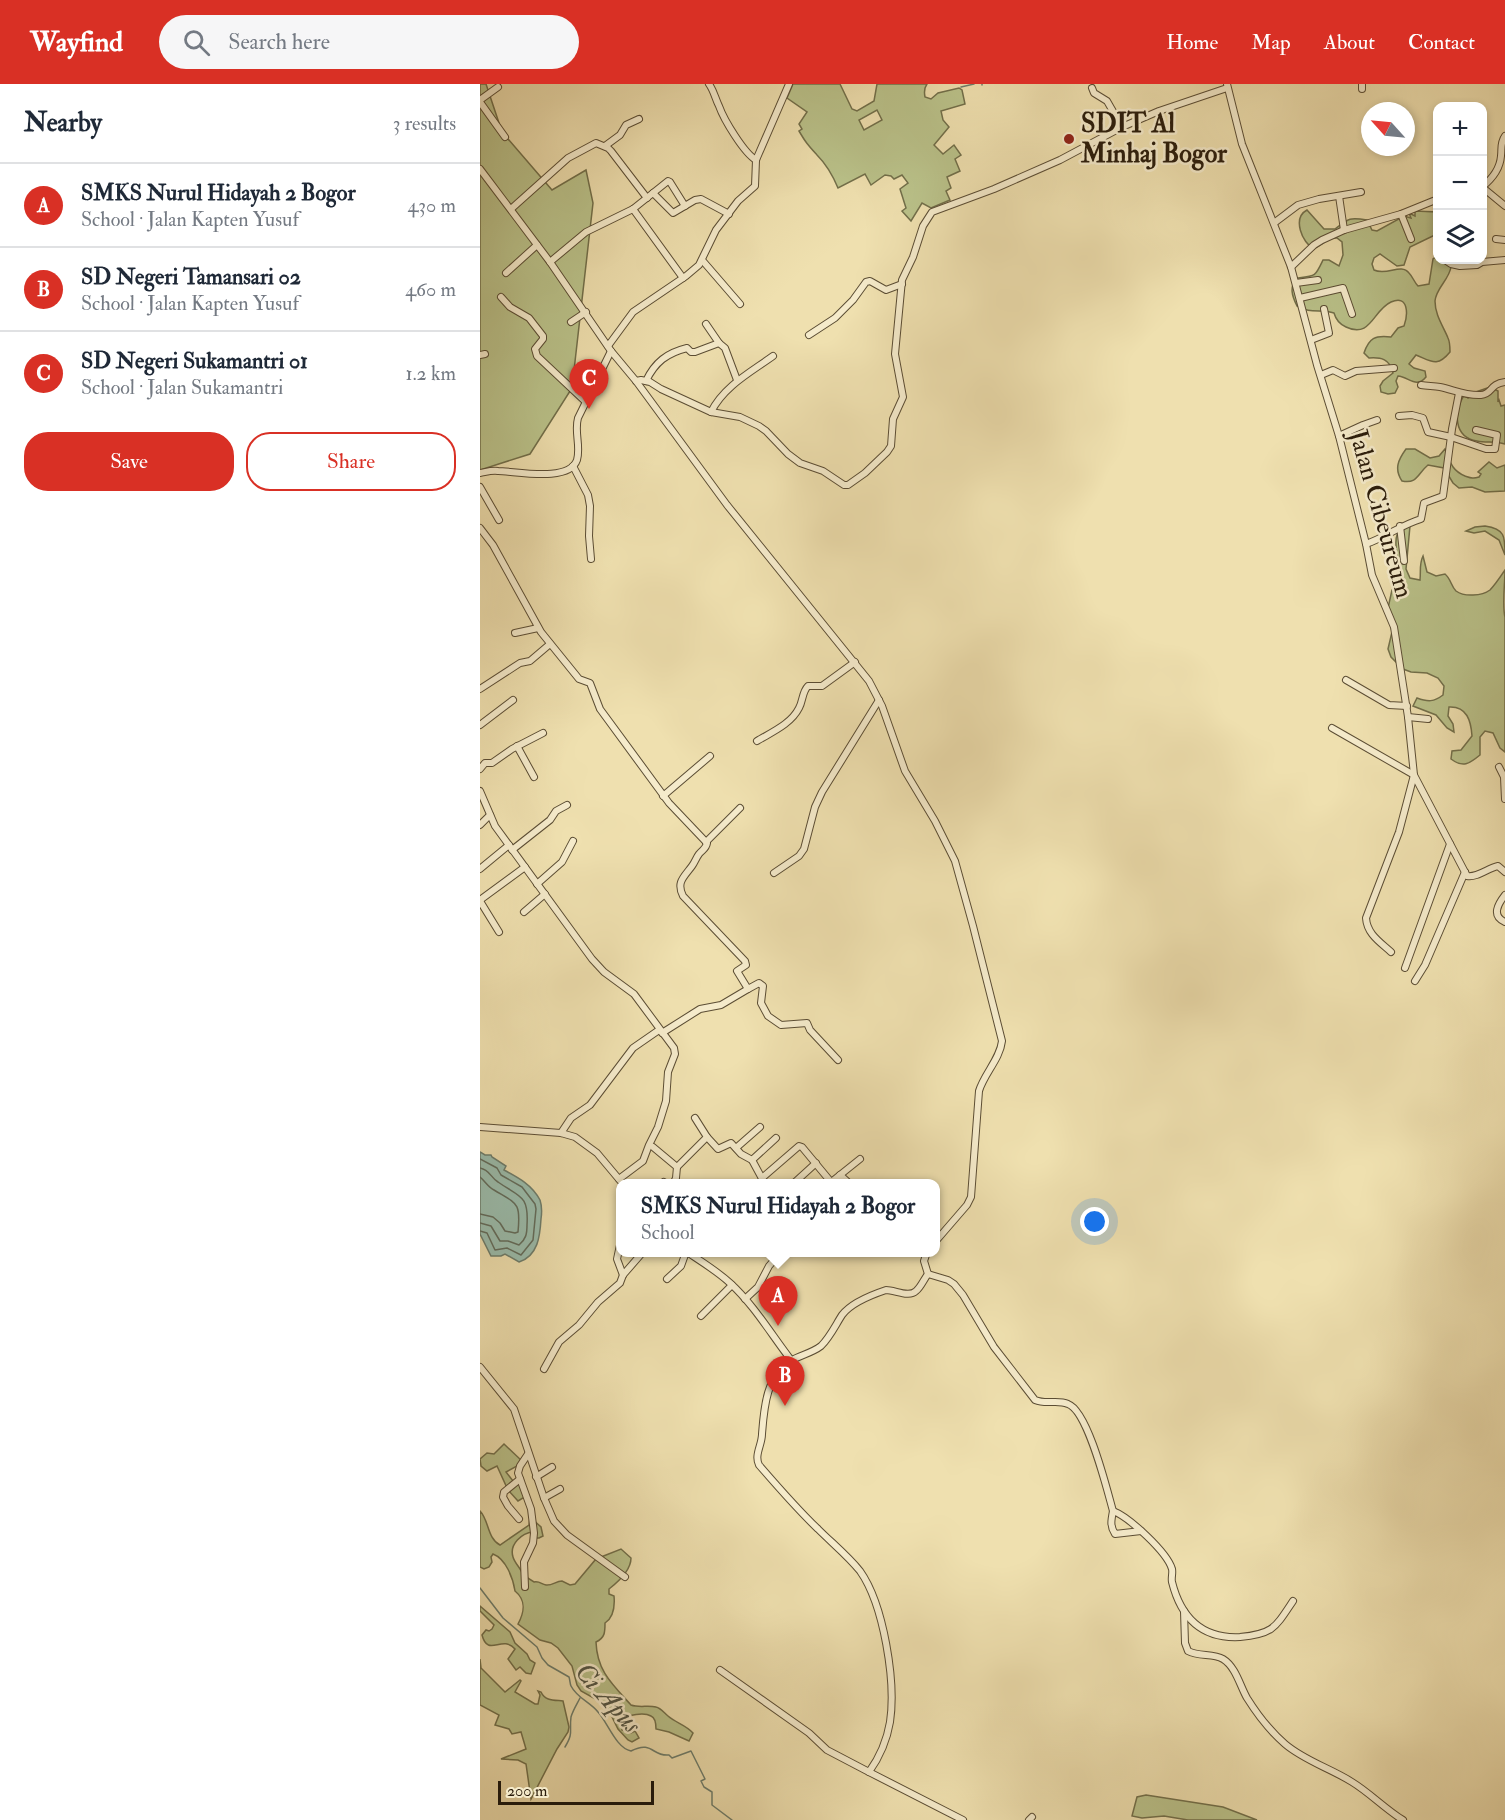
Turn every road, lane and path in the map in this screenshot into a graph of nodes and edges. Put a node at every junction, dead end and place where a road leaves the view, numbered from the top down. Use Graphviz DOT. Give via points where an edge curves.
graph roads {
  1 [pos="709,84"];
  2 [pos="789,84"];
  3 [pos="1227,86"];
  4 [pos="498,87"];
  5 [pos="1092,88"];
  6 [pos="480,101"];
  7 [pos="639,119"];
  8 [pos="1122,127"];
  9 [pos="1505,136"];
  10 [pos="505,137"];
  11 [pos="605,146"];
  12 [pos="756,160"];
  13 [pos="480,169"];
  14 [pos="1487,181"];
  15 [pos="1487,191"];
  16 [pos="1361,192"];
  17 [pos="650,196"];
  18 [pos="1339,196"];
  19 [pos="1433,201"];
  20 [pos="685,206"];
  21 [pos="1505,206"];
  22 [pos="511,209"];
  23 [pos="633,209"];
  24 [pos="729,214"];
  25 [pos="1401,214"];
  26 [pos="1274,223"];
  27 [pos="1344,230"];
  28 [pos="1411,239"];
  29 [pos="1496,239"];
  30 [pos="1505,240"];
  31 [pos="537,245"];
  32 [pos="702,260"];
  33 [pos="1505,260"];
  34 [pos="550,262"];
  35 [pos="1487,262"];
  36 [pos="1451,264"];
  37 [pos="1480,264"];
  38 [pos="1291,267"];
  39 [pos="506,273"];
  40 [pos="683,278"];
  41 [pos="1318,280"];
  42 [pos="1296,283"];
  43 [pos="902,284"];
  44 [pos="501,297"];
  45 [pos="1300,298"];
  46 [pos="740,304"];
  47 [pos="1324,309"];
  48 [pos="585,312"];
  49 [pos="1352,314"];
  50 [pos="571,322"];
  51 [pos="706,324"];
  52 [pos="809,335"];
  53 [pos="1311,340"];
  54 [pos="719,343"];
  55 [pos="610,349"];
  56 [pos="774,356"];
  57 [pos="1394,368"];
  58 [pos="1321,375"];
  59 [pos="737,380"];
  60 [pos="636,381"];
  61 [pos="646,381"];
  62 [pos="1505,382"];
  63 [pos="1421,385"];
  64 [pos="1459,393"];
  65 [pos="586,402"];
  66 [pos="711,412"];
  67 [pos="1399,416"];
  68 [pos="1377,420"];
  69 [pos="1476,430"];
  70 [pos="1339,436"];
  71 [pos="1451,437"];
  72 [pos="573,466"];
  73 [pos="480,473"];
  74 [pos="480,487"];
  75 [pos="499,520"];
  76 [pos="1400,526"];
  77 [pos="480,528"];
  78 [pos="1366,544"];
  79 [pos="591,559"];
  80 [pos="1404,561"];
  81 [pos="538,628"];
  82 [pos="515,633"];
  83 [pos="550,644"];
  84 [pos="855,662"];
  85 [pos="1346,680"];
  86 [pos="480,689"];
  87 [pos="513,700"];
  88 [pos="879,700"];
  89 [pos="1407,706"];
  90 [pos="1408,717"];
  91 [pos="1428,718"];
  92 [pos="480,726"];
  93 [pos="1332,728"];
  94 [pos="543,733"];
  95 [pos="757,741"];
  96 [pos="517,746"];
  97 [pos="710,756"];
  98 [pos="1499,766"];
  99 [pos="480,769"];
  100 [pos="1414,775"];
  101 [pos="534,777"];
  102 [pos="480,791"];
  103 [pos="663,796"];
  104 [pos="1505,799"];
  105 [pos="567,805"];
  106 [pos="740,808"];
  107 [pos="490,815"];
  108 [pos="480,825"];
  109 [pos="573,841"];
  110 [pos="706,842"];
  111 [pos="1450,844"];
  112 [pos="511,847"];
  113 [pos="525,867"];
  114 [pos="480,870"];
  115 [pos="1465,872"];
  116 [pos="1505,872"];
  117 [pos="774,873"];
  118 [pos="537,884"];
  119 [pos="545,894"];
  120 [pos="1505,895"];
  121 [pos="480,901"];
  122 [pos="524,912"];
  123 [pos="1505,922"];
  124 [pos="499,932"];
  125 [pos="1391,952"];
  126 [pos="1405,968"];
  127 [pos="1415,981"];
  128 [pos="748,989"];
  129 [pos="661,1032"];
  130 [pos="838,1060"];
  131 [pos="695,1118"];
  132 [pos="480,1127"];
  133 [pos="760,1127"];
  134 [pos="561,1133"];
  135 [pos="707,1137"];
  136 [pos="777,1138"];
  137 [pos="653,1147"];
  138 [pos="736,1148"];
  139 [pos="860,1159"];
  140 [pos="752,1160"];
  141 [pos="816,1163"];
  142 [pos="677,1167"];
  143 [pos="840,1175"];
  144 [pos="619,1179"];
  145 [pos="623,1179"];
  146 [pos="676,1179"];
  147 [pos="762,1179"];
  148 [pos="765,1179"];
  149 [pos="798,1179"];
  150 [pos="827,1179"];
  151 [pos="835,1179"];
  152 [pos="844,1179"];
  153 [pos="940,1237"];
  154 [pos="618,1257"];
  155 [pos="639,1257"];
  156 [pos="686,1257"];
  157 [pos="694,1257"];
  158 [pos="777,1257"];
  159 [pos="925,1257"];
  160 [pos="928,1274"];
  161 [pos="624,1275"];
  162 [pos="667,1279"];
  163 [pos="732,1285"];
  164 [pos="745,1299"];
  165 [pos="701,1316"];
  166 [pos="791,1360"];
  167 [pos="480,1367"];
  168 [pos="544,1369"];
  169 [pos="528,1454"];
  170 [pos="552,1467"];
  171 [pos="536,1477"];
  172 [pos="520,1479"];
  173 [pos="560,1489"];
  174 [pos="544,1498"];
  175 [pos="1113,1511"];
  176 [pos="519,1520"];
  177 [pos="1141,1531"];
  178 [pos="625,1577"];
  179 [pos="525,1587"];
  180 [pos="1293,1601"];
  181 [pos="1184,1611"];
  182 [pos="720,1670"];
  183 [pos="869,1772"];
  184 [pos="963,1820"];
  185 [pos="1404,1820"];
  1 -- 12 [label="street" via="743,148"];
  2 -- 12 [label="street"];
  3 -- 8 [label="street"];
  3 -- 26 [label="street, Jalan Cibeureum" via="1242,144"];
  4 -- 6 [label="street"];
  5 -- 8 [label="street" via="1106,98"];
  6 -- 10 [label="street"];
  7 -- 11 [label="street" via="626,125"];
  8 -- 43 [label="street" via="1060,160 932,212"];
  9 -- 14 [label="street" via="1497,170"];
  11 -- 17 [label="street"];
  11 -- 22 [label="street" via="592,144 568,158"];
  12 -- 24 [label="street" via="755,186"];
  13 -- 22 [label="street"];
  15 -- 21 [label="street"];
  16 -- 18 [label="street"];
  17 -- 20 [label="street" via="673,213"];
  17 -- 20 [label="street" via="670,181"];
  17 -- 23 [label="street"];
  18 -- 26 [label="street" via="1298,205"];
  18 -- 27 [label="street"];
  19 -- 25 [label="street"];
  20 -- 24 [label="street" via="702,199"];
  22 -- 31 [label="street"];
  23 -- 34 [label="street" via="586,232"];
  23 -- 40 [label="street"];
  24 -- 32 [label="street" via="713,235"];
  25 -- 27 [label="street"];
  25 -- 28 [label="street"];
  26 -- 38 [label="street, Jalan Cibeureum"];
  27 -- 38 [label="street" via="1314,245"];
  29 -- 30 [label="street"];
  31 -- 34 [label="street"];
  31 -- 39 [label="street"];
  32 -- 40 [label="street"];
  32 -- 46 [label="street"];
  33 -- 35 [label="street"];
  34 -- 48 [label="street"];
  36 -- 37 [label="street"];
  38 -- 42 [label="street, Jalan Cibeureum"];
  40 -- 55 [label="street" via="633,312"];
  41 -- 42 [label="street"];
  42 -- 45 [label="street, Jalan Cibeureum"];
  43 -- 52 [label="street" via="886,290 866,282 835,318"];
  43 -- 66 [label="street" via="895,354 903,397 893,419 891,446 849,484 800,463 759,426 740,417"];
  44 -- 65 [label="street" via="529,318 543,336 535,353"];
  45 -- 49 [label="street" via="1346,288"];
  45 -- 53 [label="street, Jalan Cibeureum"];
  47 -- 53 [label="street" via="1329,333"];
  48 -- 50 [label="street"];
  48 -- 55 [label="street"];
  51 -- 54 [label="street"];
  53 -- 58 [label="street, Jalan Cibeureum"];
  54 -- 59 [label="street" via="725,348"];
  54 -- 61 [label="street" via="695,352 687,348 673,352 656,364"];
  55 -- 60 [label="street"];
  55 -- 65 [label="street"];
  56 -- 59 [label="street"];
  57 -- 58 [label="street" via="1356,371 1345,376 1333,370"];
  58 -- 70 [label="street, Jalan Cibeureum"];
  59 -- 66 [label="street"];
  60 -- 61 [label="street"];
  60 -- 84 [label="street" via="727,505"];
  61 -- 66 [label="street"];
  62 -- 64 [label="street" via="1483,395"];
  63 -- 64 [label="street"];
  64 -- 71 [label="street"];
  65 -- 72 [label="street" via="577,423 577,456"];
  67 -- 71 [label="street" via="1423,418 1428,432"];
  68 -- 70 [label="street"];
  69 -- 71 [label="street" via="1497,435 1495,449"];
  70 -- 78 [label="street, Jalan Cibeureum"];
  71 -- 76 [label="street" via="1443,496 1424,502 1421,519"];
  72 -- 73 [label="street" via="542,474 495,470"];
  72 -- 79 [label="street" via="588,495"];
  74 -- 75 [label="street"];
  76 -- 78 [label="street"];
  76 -- 80 [label="street"];
  77 -- 81 [label="street"];
  78 -- 89 [label="street, Jalan Cibeureum" via="1375,584 1394,627"];
  81 -- 82 [label="street"];
  81 -- 83 [label="street"];
  83 -- 86 [label="street" via="530,661 501,673"];
  83 -- 103 [label="street" via="580,680 590,683 600,709"];
  84 -- 88 [label="street"];
  84 -- 95 [label="street" via="822,686 804,689 795,716"];
  85 -- 89 [label="street" via="1389,705"];
  87 -- 92 [label="street"];
  88 -- 117 [label="street" via="822,792 804,849"];
  88 -- 153 [label="street" via="905,771 955,861 1002,1036 1000,1051 979,1092 971,1197"];
  89 -- 90 [label="street, Jalan Cibeureum"];
  90 -- 91 [label="street"];
  90 -- 100 [label="street, Jalan Cibeureum"];
  93 -- 100 [label="street"];
  94 -- 96 [label="street"];
  96 -- 99 [label="street"];
  96 -- 101 [label="street"];
  97 -- 103 [label="street"];
  98 -- 104 [label="street"];
  100 -- 111 [label="street"];
  100 -- 125 [label="street, Jalan Cibeureum" via="1399,832 1366,918 1373,936"];
  102 -- 107 [label="street"];
  103 -- 110 [label="street"];
  105 -- 112 [label="street"];
  106 -- 110 [label="street"];
  107 -- 108 [label="street"];
  107 -- 112 [label="street"];
  109 -- 118 [label="street" via="562,862"];
  110 -- 128 [label="street" via="707,847 680,886 683,896 745,961 746,966 737,971"];
  111 -- 115 [label="street"];
  111 -- 126 [label="street"];
  112 -- 113 [label="street"];
  112 -- 114 [label="street"];
  113 -- 118 [label="street"];
  113 -- 121 [label="street"];
  115 -- 116 [label="street" via="1471,877 1498,866"];
  115 -- 127 [label="street"];
  118 -- 119 [label="street"];
  119 -- 122 [label="street"];
  119 -- 129 [label="street" via="598,966 634,994"];
  120 -- 123 [label="street" via="1497,909"];
  121 -- 124 [label="street"];
  128 -- 129 [label="street" via="720,1005 700,1009"];
  128 -- 130 [label="street" via="759,983 763,986 761,1003 768,1016 781,1025 807,1023"];
  129 -- 134 [label="street" via="633,1048 592,1103 571,1118"];
  129 -- 145 [label="street" via="675,1051 668,1072 666,1101 643,1161"];
  131 -- 135 [label="street"];
  132 -- 134 [label="street"];
  133 -- 138 [label="street"];
  134 -- 144 [label="street" via="592,1148"];
  135 -- 138 [label="street" via="718,1149 731,1143"];
  135 -- 142 [label="street"];
  136 -- 140 [label="street"];
  137 -- 142 [label="street"];
  138 -- 140 [label="street"];
  139 -- 143 [label="street"];
  140 -- 147 [label="street"];
  141 -- 148 [label="street" via="799,1146"];
  141 -- 149 [label="street"];
  141 -- 150 [label="street"];
  142 -- 146 [label="street"];
  143 -- 151 [label="street"];
  143 -- 152 [label="street"];
  154 -- 161 [label="street"];
  155 -- 161 [label="street"];
  156 -- 162 [label="street"];
  157 -- 163 [label="street"];
  158 -- 164 [label="street" via="758,1287"];
  159 -- 160 [label="street"];
  160 -- 166 [label="street" via="914,1292 886,1290 847,1309 822,1345"];
  160 -- 175 [label="street" via="948,1280 963,1295 994,1347 1035,1400 1066,1403 1079,1413"];
  161 -- 168 [label="street" via="559,1342"];
  163 -- 164 [label="street"];
  163 -- 165 [label="street"];
  164 -- 166 [label="street"];
  166 -- 183 [label="street" via="769,1389 757,1463 860,1572 874,1600 891,1677 891,1697 890,1723"];
  167 -- 169 [label="street" via="514,1409"];
  169 -- 171 [label="street"];
  169 -- 172 [label="street" via="519,1468"];
  170 -- 171 [label="street"];
  171 -- 174 [label="street"];
  172 -- 176 [label="street" via="503,1497"];
  172 -- 179 [label="street" via="531,1509 534,1533 524,1562"];
  173 -- 174 [label="street"];
  174 -- 178 [label="street" via="558,1527"];
  175 -- 177 [label="street"];
  175 -- 177 [label="street" via="1111,1523 1115,1534"];
  177 -- 181 [label="street" via="1172,1568 1174,1590"];
  180 -- 181 [label="street" via="1270,1632 1226,1638 1197,1627"];
  181 -- 185 [label="street" via="1188,1651 1225,1660 1258,1714 1285,1744 1351,1781"];
  182 -- 183 [label="street" via="827,1750"];
  183 -- 184 [label="street"];
}
